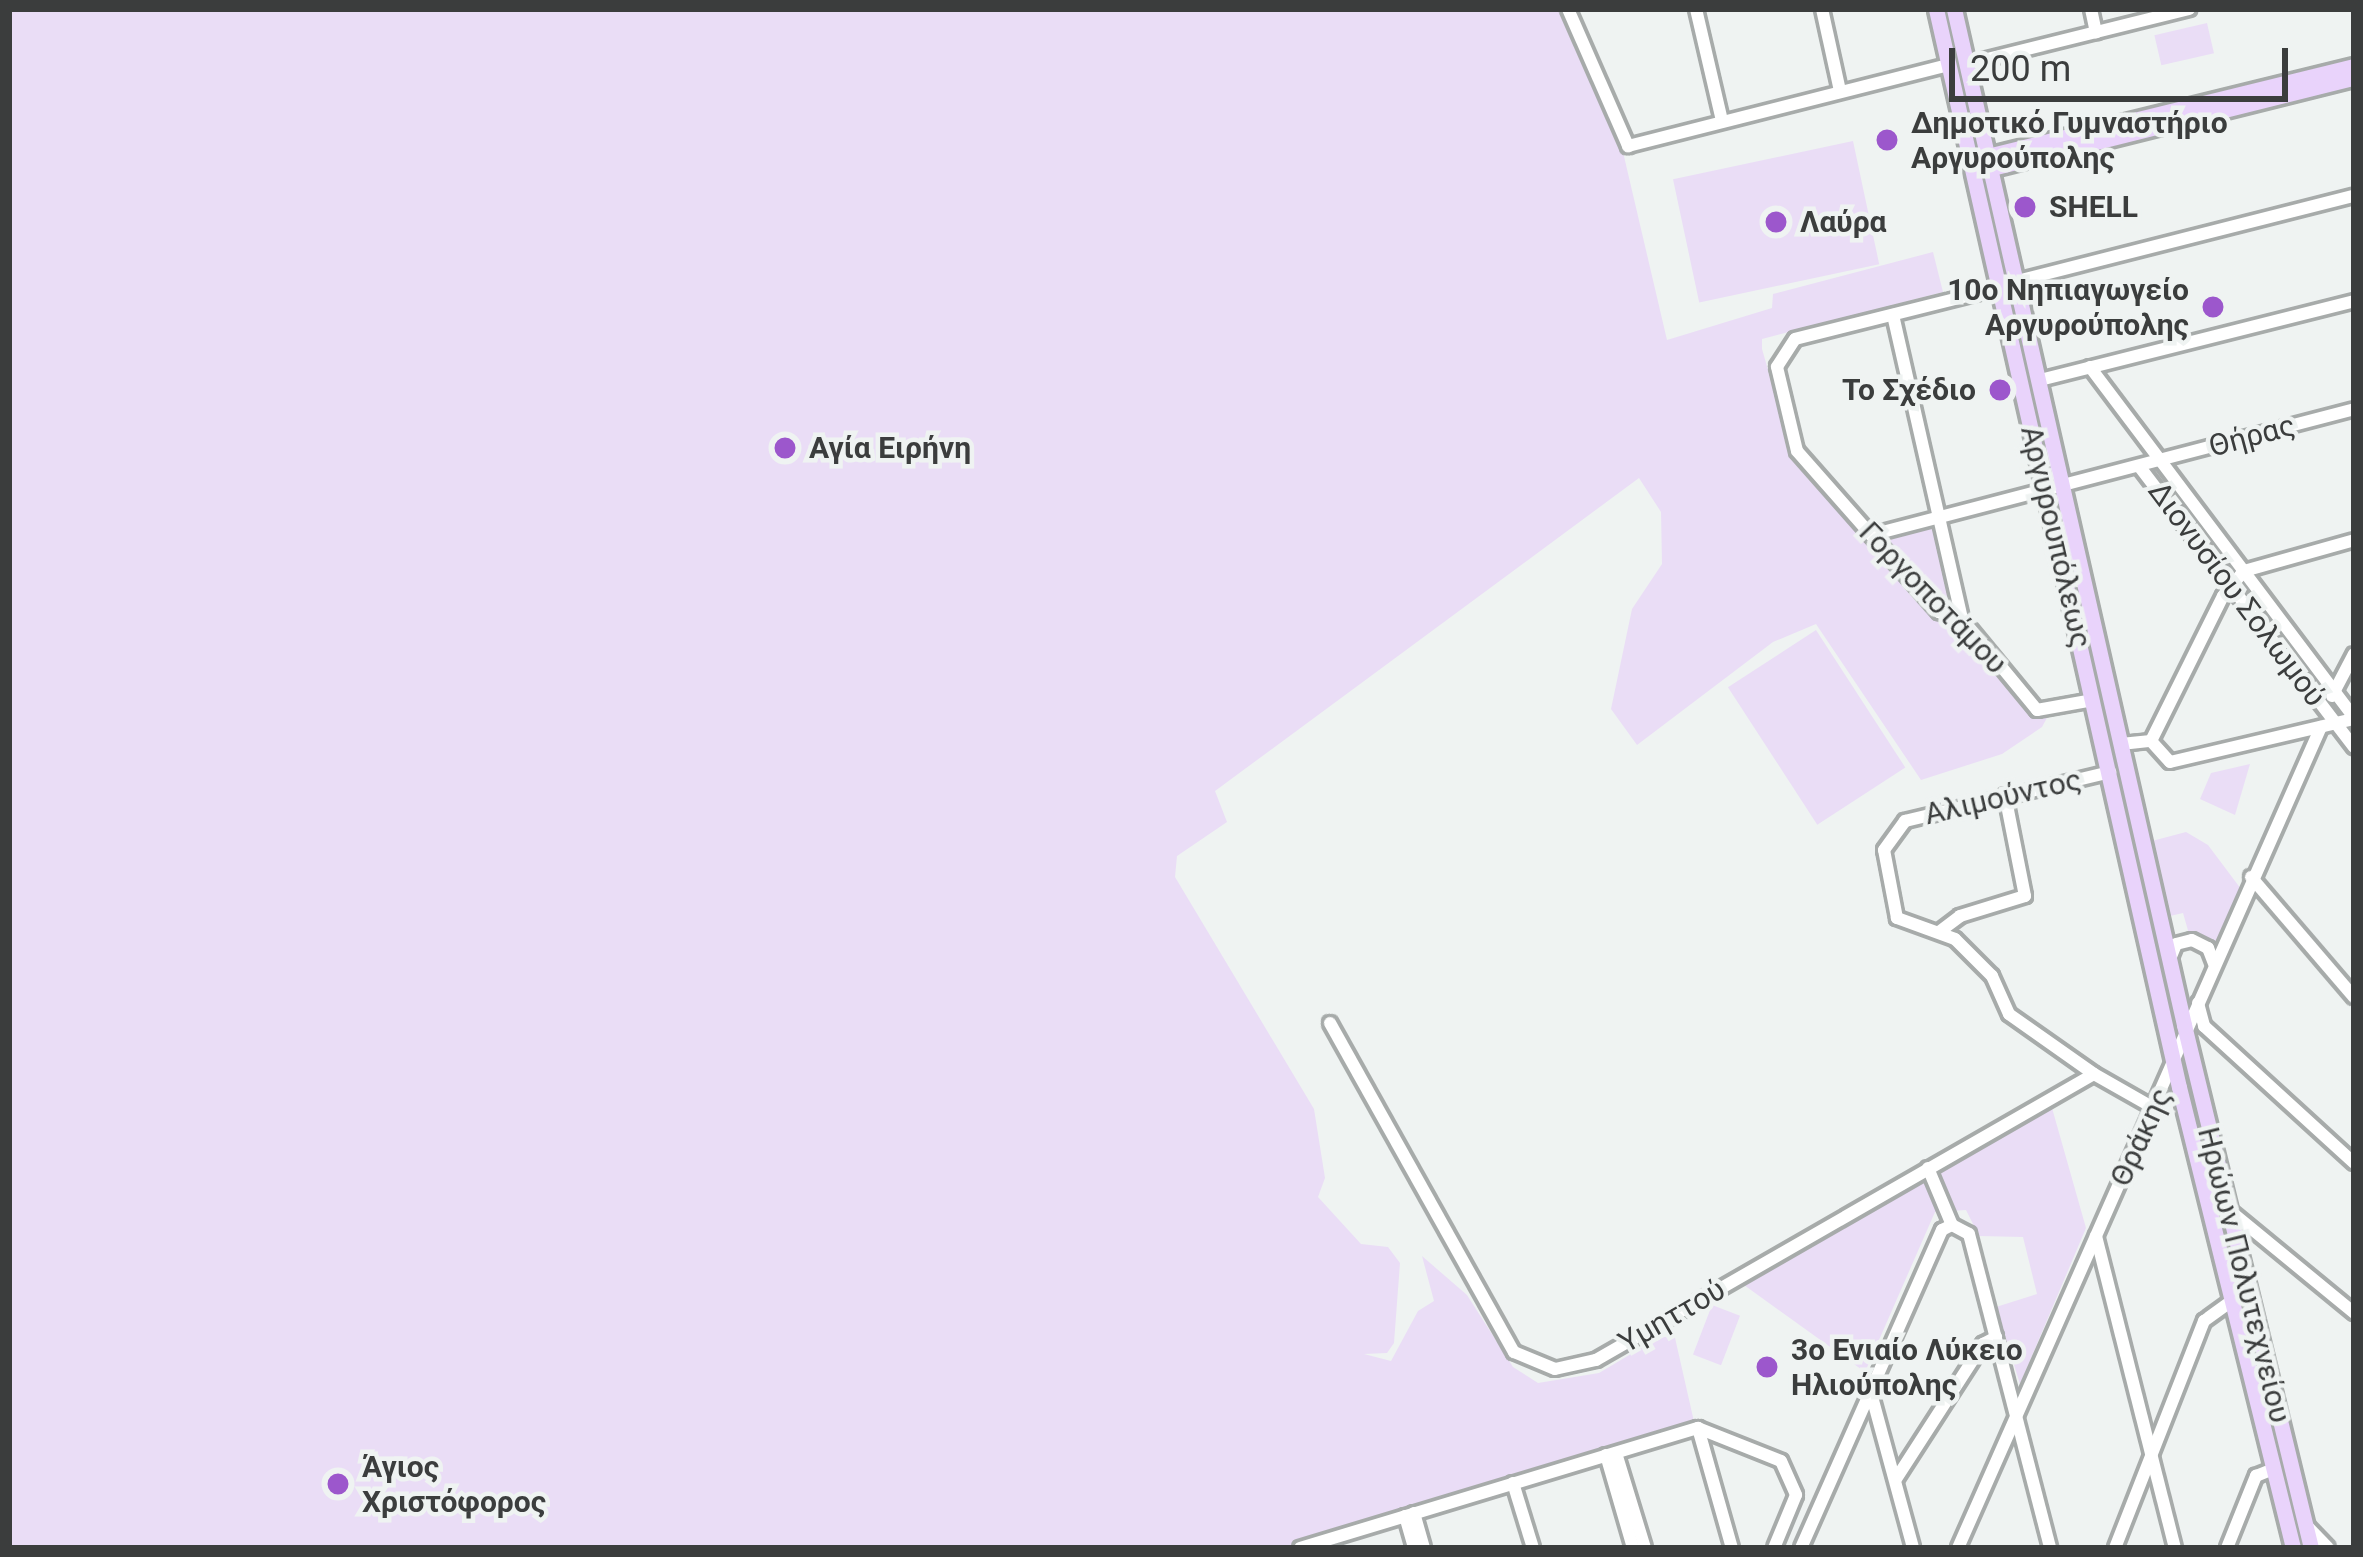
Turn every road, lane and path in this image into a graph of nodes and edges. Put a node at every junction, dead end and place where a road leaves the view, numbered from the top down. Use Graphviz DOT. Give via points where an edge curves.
graph roads {
  1 [pos="1568,9"];
  2 [pos="1696,9"];
  3 [pos="1822,9"];
  4 [pos="1936,9"];
  5 [pos="1954,9"];
  6 [pos="2091,9"];
  7 [pos="2189,9"];
  8 [pos="2096,32"];
  9 [pos="1967,64"];
  10 [pos="1948,65"];
  11 [pos="2354,66"];
  12 [pos="2354,78"];
  13 [pos="1840,92"];
  14 [pos="1722,121"];
  15 [pos="1989,162"];
  16 [pos="1971,166"];
  17 [pos="2354,196"];
  18 [pos="2017,281"];
  19 [pos="1999,288"];
  20 [pos="2354,301"];
  21 [pos="1893,315"];
  22 [pos="2090,367"];
  23 [pos="2040,380"];
  24 [pos="2354,409"];
  25 [pos="2160,460"];
  26 [pos="2139,466"];
  27 [pos="2062,485"];
  28 [pos="2044,490"];
  29 [pos="1939,516"];
  30 [pos="1871,535"];
  31 [pos="2354,540"];
  32 [pos="2244,571"];
  33 [pos="2230,586"];
  34 [pos="1961,619"];
  35 [pos="2354,654"];
  36 [pos="2335,692"];
  37 [pos="2093,700"];
  38 [pos="2324,708"];
  39 [pos="2354,718"];
  40 [pos="2336,723"];
  41 [pos="2321,727"];
  42 [pos="2151,741"];
  43 [pos="2121,744"];
  44 [pos="2354,747"];
  45 [pos="2110,772"];
  46 [pos="2005,795"];
  47 [pos="2251,877"];
  48 [pos="1939,932"];
  49 [pos="2170,961"];
  50 [pos="2215,965"];
  51 [pos="2354,997"];
  52 [pos="2198,1001"];
  53 [pos="2164,1012"];
  54 [pos="1330,1023"];
  55 [pos="2184,1025"];
  56 [pos="2204,1026"];
  57 [pos="2175,1066"];
  58 [pos="2094,1073"];
  59 [pos="2152,1107"];
  60 [pos="2354,1163"];
  61 [pos="1928,1168"];
  62 [pos="2229,1211"];
  63 [pos="1952,1225"];
  64 [pos="2096,1236"];
  65 [pos="2233,1300"];
  66 [pos="2354,1313"];
  67 [pos="1996,1336"];
  68 [pos="1871,1391"];
  69 [pos="2017,1416"];
  70 [pos="1700,1428"];
  71 [pos="1611,1454"];
  72 [pos="2152,1458"];
  73 [pos="2273,1468"];
  74 [pos="1896,1479"];
  75 [pos="1514,1483"];
  76 [pos="1410,1514"];
  77 [pos="2306,1525"];
  78 [pos="1307,1547"];
  79 [pos="1414,1548"];
  80 [pos="1424,1548"];
  81 [pos="1533,1548"];
  82 [pos="1633,1548"];
  83 [pos="1645,1548"];
  84 [pos="1732,1548"];
  85 [pos="1774,1548"];
  86 [pos="1801,1548"];
  87 [pos="1912,1548"];
  88 [pos="1958,1548"];
  89 [pos="2050,1548"];
  90 [pos="2115,1548"];
  91 [pos="2175,1548"];
  92 [pos="2227,1548"];
  93 [pos="2293,1548"];
  94 [pos="2312,1548"];
  95 [pos="2328,1548"];
  1 -- 14 [label="street" via="1628,146"];
  2 -- 14 [label="street"];
  3 -- 13 [label="street"];
  4 -- 10 [label="main road, Αργυρουπόλεως"];
  5 -- 9 [label="main road, Αργυρουπόλεως"];
  6 -- 8 [label="street"];
  7 -- 8 [label="street"];
  8 -- 9 [label="street"];
  9 -- 15 [label="main road, Αργυρουπόλεως"];
  10 -- 13 [label="street"];
  10 -- 16 [label="main road, Αργυρουπόλεως"];
  11 -- 15 [label="main road"];
  12 -- 15 [label="main road"];
  13 -- 14 [label="street"];
  15 -- 16 [label="main road"];
  15 -- 18 [label="main road, Αργυρουπόλεως"];
  16 -- 19 [label="main road, Αργυρουπόλεως"];
  17 -- 18 [label="street"];
  18 -- 23 [label="main road, Αργυρουπόλεως"];
  19 -- 21 [label="street"];
  19 -- 28 [label="main road, Αργυρουπόλεως"];
  20 -- 22 [label="street"];
  21 -- 29 [label="street"];
  21 -- 30 [label="street, Γοργοποτάμου" via="1796,339 1777,367 1797,451"];
  22 -- 23 [label="street"];
  22 -- 25 [label="street, Διονυσίου Σολωμού"];
  23 -- 27 [label="main road, Αργυρουπόλεως"];
  24 -- 25 [label="street, Θήρας"];
  25 -- 26 [label="street, Θήρας"];
  25 -- 32 [label="street, Διονυσίου Σολωμού"];
  26 -- 27 [label="street, Θήρας"];
  26 -- 33 [label="street, Διονυσίου Σολωμού"];
  27 -- 28 [label="street, Θήρας"];
  27 -- 43 [label="main road, Αργυρουπόλεως"];
  28 -- 29 [label="street, Θήρας"];
  28 -- 37 [label="main road, Αργυρουπόλεως"];
  29 -- 30 [label="street, Θήρας"];
  29 -- 34 [label="street"];
  30 -- 34 [label="street, Γοργοποτάμου" via="1939,612"];
  31 -- 32 [label="street"];
  32 -- 33 [label="street"];
  32 -- 36 [label="street, Διονυσίου Σολωμού"];
  33 -- 38 [label="street, Διονυσίου Σολωμού"];
  33 -- 42 [label="street"];
  34 -- 37 [label="street" via="2037,710"];
  35 -- 36 [label="street"];
  36 -- 38 [label="street"];
  36 -- 39 [label="street, Διονυσίου Σολωμού"];
  37 -- 45 [label="main road, Αργυρουπόλεως"];
  38 -- 40 [label="street, Διονυσίου Σολωμού"];
  39 -- 40 [label="street"];
  40 -- 41 [label="street"];
  40 -- 44 [label="street, Διονυσίου Σολωμού"];
  41 -- 42 [label="street" via="2170,762"];
  41 -- 47 [label="street, Θράκης"];
  42 -- 43 [label="street"];
  43 -- 49 [label="main road, Αργυρουπόλεως"];
  45 -- 46 [label="street, Αλιμούντος"];
  45 -- 53 [label="main road, Αργυρουπόλεως"];
  46 -- 48 [label="street" via="2025,896 1960,916"];
  46 -- 48 [label="street, Αλιμούντος" via="1905,821 1886,838 1897,918"];
  47 -- 50 [label="street, Θράκης"];
  47 -- 51 [label="street"];
  48 -- 58 [label="street, Αλιμούντος" via="1982,963 2009,1014"];
  49 -- 50 [label="street" via="2176,944 2192,940 2208,948"];
  49 -- 55 [label="main road, Αργυρουπόλεως"];
  50 -- 52 [label="street, Θράκης"];
  52 -- 55 [label="street, Θράκης"];
  52 -- 56 [label="street"];
  53 -- 55 [label="street"];
  53 -- 57 [label="main road, Αργυρουπόλεως"];
  54 -- 61 [label="street, Υμηττού" via="1478,1293 1514,1352 1533,1366 1596,1360"];
  55 -- 56 [label="street"];
  55 -- 57 [label="street, Θράκης"];
  55 -- 62 [label="main road, Ηρώων Πολυτεχνείου"];
  56 -- 60 [label="street"];
  57 -- 59 [label="street, Θράκης"];
  57 -- 65 [label="main road, Ηρώων Πολυτεχνείου"];
  58 -- 59 [label="street"];
  58 -- 61 [label="street, Υμηττού"];
  59 -- 64 [label="street, Θράκης"];
  61 -- 63 [label="street"];
  62 -- 66 [label="street"];
  62 -- 77 [label="main road, Ηρώων Πολυτεχνείου"];
  63 -- 67 [label="street" via="1969,1234"];
  63 -- 68 [label="street" via="1942,1230"];
  64 -- 69 [label="street, Θράκης"];
  64 -- 72 [label="street"];
  65 -- 72 [label="street" via="2204,1321"];
  65 -- 73 [label="main road, Ηρώων Πολυτεχνείου"];
  67 -- 69 [label="street"];
  67 -- 74 [label="street" via="1983,1344"];
  68 -- 74 [label="street"];
  68 -- 86 [label="street"];
  69 -- 88 [label="street, Θράκης"];
  69 -- 89 [label="street"];
  70 -- 71 [label="street"];
  70 -- 84 [label="street"];
  70 -- 85 [label="street" via="1781,1461 1796,1495"];
  71 -- 75 [label="street"];
  71 -- 82 [label="street"];
  71 -- 83 [label="street"];
  72 -- 90 [label="street"];
  72 -- 91 [label="street"];
  73 -- 92 [label="street" via="2246,1493"];
  73 -- 93 [label="main road, Ηρώων Πολυτεχνείου"];
  74 -- 87 [label="street"];
  75 -- 76 [label="street"];
  75 -- 81 [label="street"];
  76 -- 78 [label="street"];
  76 -- 79 [label="street"];
  76 -- 80 [label="street"];
  77 -- 94 [label="main road, Ηρώων Πολυτεχνείου"];
  77 -- 95 [label="street, Ηρώων Πολυτεχνείου"];
}
